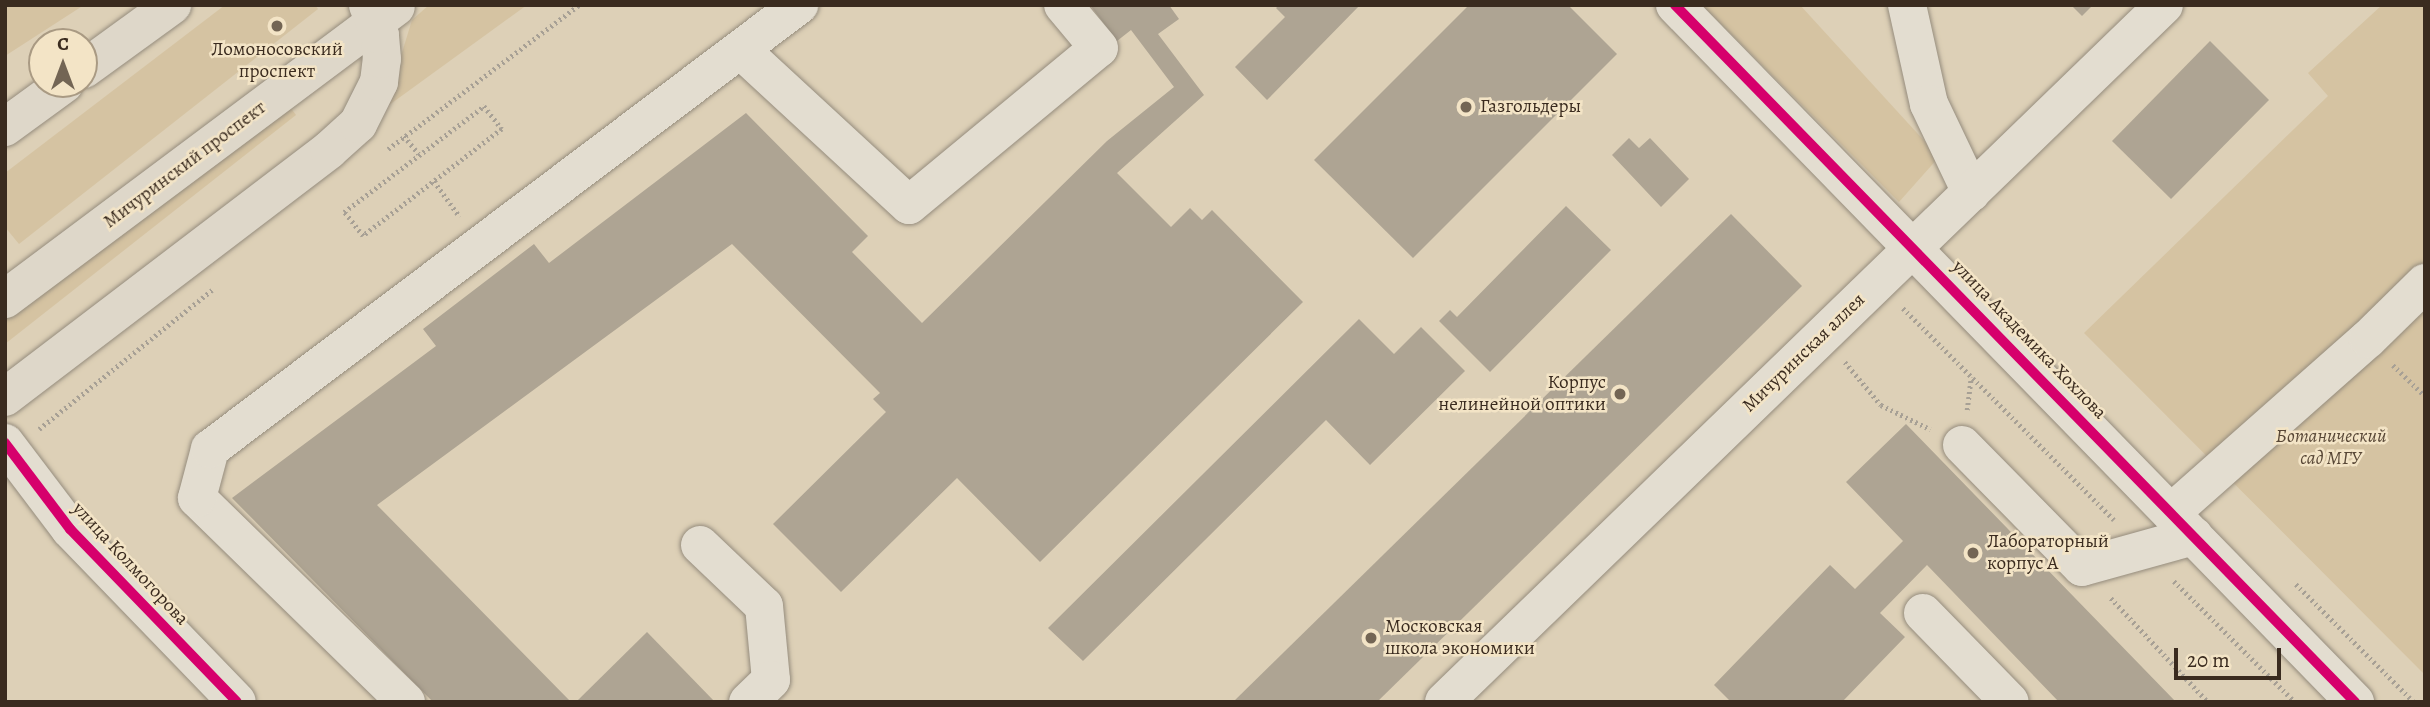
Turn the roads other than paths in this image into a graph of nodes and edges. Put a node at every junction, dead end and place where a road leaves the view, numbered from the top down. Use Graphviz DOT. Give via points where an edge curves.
graph roads {
  1 [pos="172,5"];
  2 [pos="799,5"];
  3 [pos="1063,5"];
  4 [pos="1675,5"];
  5 [pos="1907,5"];
  6 [pos="2164,5"];
  7 [pos="380,11"];
  8 [pos="742,51"];
  9 [pos="98,59"];
  10 [pos="45,98"];
  11 [pos="5,127"];
  12 [pos="1971,192"];
  13 [pos="1914,247"];
  14 [pos="2425,283"];
  15 [pos="5,299"];
  16 [pos="5,397"];
  17 [pos="5,443"];
  18 [pos="1962,445"];
  19 [pos="2183,524"];
  20 [pos="700,545"];
  21 [pos="1923,613"];
  22 [pos="237,702"];
  23 [pos="406,702"];
  24 [pos="748,702"];
  25 [pos="1444,702"];
  26 [pos="2010,702"];
  27 [pos="2355,702"];
  1 -- 9 [label="main road"];
  2 -- 8 [label="street"];
  3 -- 8 [label="street" via="1099,48 909,205"];
  4 -- 13 [label="street, улица Академика Хохлова"];
  5 -- 12 [label="street" via="1929,104"];
  6 -- 12 [label="street, Мичуринская аллея"];
  7 -- 15 [label="main road, Мичуринский проспект"];
  7 -- 16 [label="main road" via="379,82 358,124"];
  8 -- 23 [label="street" via="210,449 197,498"];
  10 -- 11 [label="main road"];
  12 -- 13 [label="street, Мичуринская аллея"];
  13 -- 19 [label="street, улица Академика Хохлова"];
  13 -- 25 [label="street, Мичуринская аллея"];
  14 -- 19 [label="street"];
  17 -- 22 [label="street, улица Колмогорова" via="70,529"];
  18 -- 19 [label="street" via="2082,567 2141,548"];
  19 -- 27 [label="street, улица Академика Хохлова"];
  20 -- 24 [label="street" via="764,606 771,680"];
  21 -- 26 [label="street"];
}
